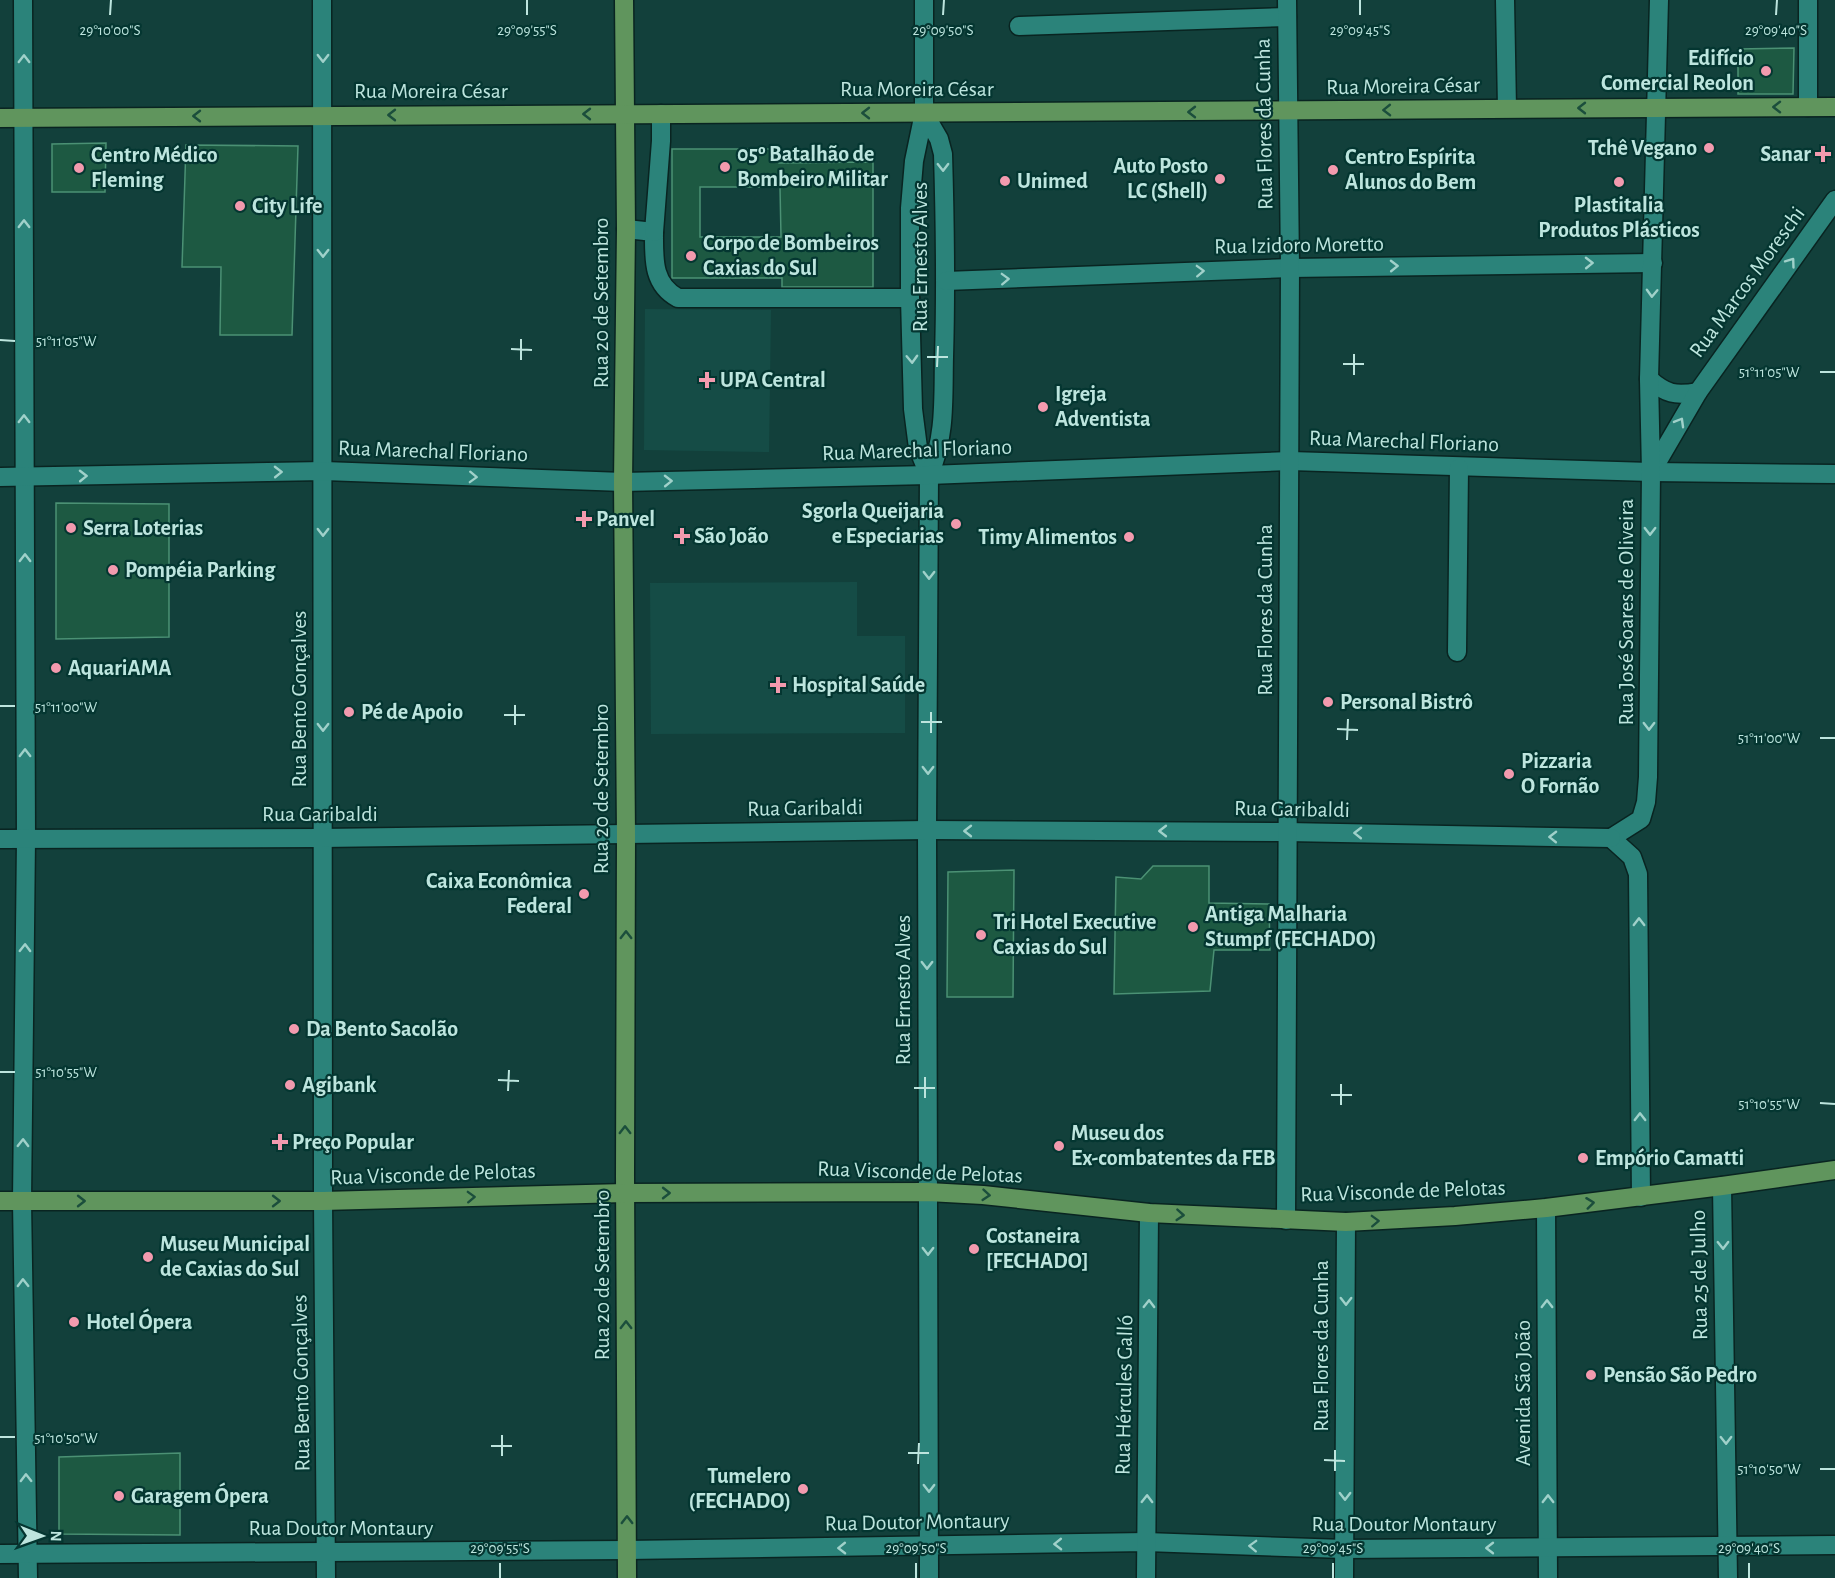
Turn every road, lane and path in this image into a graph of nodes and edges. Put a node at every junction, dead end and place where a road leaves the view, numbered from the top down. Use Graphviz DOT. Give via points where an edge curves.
graph roads {
  1 [pos="23,0"];
  2 [pos="322,0"];
  3 [pos="624,0"];
  4 [pos="924,0"];
  5 [pos="1505,0"];
  6 [pos="1659,0"];
  7 [pos="1808,0"];
  8 [pos="1287,9"];
  9 [pos="1019,26"];
  10 [pos="1808,107"];
  11 [pos="1835,107"];
  12 [pos="1507,108"];
  13 [pos="1657,108"];
  14 [pos="1287,111"];
  15 [pos="924,113"];
  16 [pos="625,114"];
  17 [pos="661,114"];
  18 [pos="323,115"];
  19 [pos="0,118"];
  20 [pos="24,118"];
  21 [pos="1835,200"];
  22 [pos="626,229"];
  23 [pos="654,232"];
  24 [pos="1653,262"];
  25 [pos="1290,268"];
  26 [pos="946,281"];
  27 [pos="910,298"];
  28 [pos="1649,378"];
  29 [pos="1698,392"];
  30 [pos="1290,461"];
  31 [pos="1459,468"];
  32 [pos="324,471"];
  33 [pos="1651,472"];
  34 [pos="1835,474"];
  35 [pos="929,475"];
  36 [pos="0,477"];
  37 [pos="25,477"];
  38 [pos="623,482"];
  39 [pos="1457,652"];
  40 [pos="927,830"];
  41 [pos="1287,832"];
  42 [pos="626,835"];
  43 [pos="322,838"];
  44 [pos="1611,838"];
  45 [pos="0,839"];
  46 [pos="26,839"];
  47 [pos="1835,1170"];
  48 [pos="1722,1186"];
  49 [pos="928,1192"];
  50 [pos="625,1193"];
  51 [pos="1641,1197"];
  52 [pos="0,1201"];
  53 [pos="22,1201"];
  54 [pos="323,1201"];
  55 [pos="1546,1208"];
  56 [pos="1149,1213"];
  57 [pos="1286,1220"];
  58 [pos="1346,1222"];
  59 [pos="1146,1542"];
  60 [pos="1835,1545"];
  61 [pos="1727,1546"];
  62 [pos="929,1547"];
  63 [pos="1548,1548"];
  64 [pos="1344,1549"];
  65 [pos="627,1550"];
  66 [pos="326,1553"];
  67 [pos="0,1554"];
  68 [pos="27,1554"];
  69 [pos="28,1578"];
  70 [pos="326,1578"];
  71 [pos="627,1578"];
  72 [pos="929,1578"];
  73 [pos="1146,1578"];
  74 [pos="1344,1578"];
  75 [pos="1548,1578"];
  76 [pos="1728,1578"];
  20 -- 1 [label="street, one-way"];
  2 -- 18 [label="street, Rua Bento Gonçalves, one-way"];
  3 -- 16 [label="main road, Rua 20 de Setembro"];
  4 -- 15 [label="street, Rua Ernesto Alves"];
  5 -- 12 [label="street"];
  6 -- 13 [label="street, Rua José Soares de Oliveira"];
  7 -- 10 [label="street"];
  8 -- 9 [label="street"];
  8 -- 14 [label="street, Rua Flores da Cunha"];
  10 -- 11 [label="main road, Rua Moreira César"];
  10 -- 13 [label="main road, Rua Moreira César, one-way"];
  13 -- 12 [label="main road, Rua Moreira César, one-way"];
  12 -- 14 [label="main road, Rua Moreira César, one-way"];
  13 -- 24 [label="street, Rua José Soares de Oliveira"];
  14 -- 15 [label="main road, Rua Moreira César, one-way"];
  14 -- 25 [label="street, Rua Flores da Cunha"];
  15 -- 17 [label="main road, Rua Moreira César, one-way"];
  15 -- 26 [label="street, Rua Ernesto Alves, one-way" via="943,154"];
  15 -- 27 [label="street, Rua Ernesto Alves" via="910,208"];
  16 -- 17 [label="main road, Rua Moreira César"];
  16 -- 18 [label="main road, Rua Moreira César, one-way"];
  16 -- 22 [label="main road, Rua 20 de Setembro"];
  17 -- 23 [label="street"];
  18 -- 20 [label="main road, Rua Moreira César, one-way"];
  18 -- 32 [label="street, Rua Bento Gonçalves, one-way"];
  19 -- 20 [label="main road, Rua Moreira César"];
  37 -- 20 [label="street, one-way"];
  29 -- 21 [label="street, Rua Marcos Moreschi, one-way"];
  22 -- 23 [label="street"];
  22 -- 38 [label="main road, Rua 20 de Setembro"];
  23 -- 27 [label="street" via="658,280 666,292 678,298"];
  25 -- 24 [label="street, Rua Izidoro Moretto, one-way"];
  24 -- 28 [label="street, Rua José Soares de Oliveira, one-way"];
  26 -- 25 [label="street, Rua Izidoro Moretto, one-way"];
  25 -- 30 [label="street, Rua Flores da Cunha"];
  26 -- 35 [label="street, Rua Ernesto Alves" via="942,428 937,458"];
  27 -- 35 [label="street, Rua Ernesto Alves, one-way" via="915,428"];
  28 -- 29 [label="street, Rua Marcos Moreschi" via="1672,394"];
  28 -- 33 [label="street, Rua José Soares de Oliveira"];
  33 -- 29 [label="street, Rua Marcos Moreschi, one-way"];
  30 -- 31 [label="street, Rua Marechal Floriano"];
  30 -- 35 [label="street, Rua Marechal Floriano"];
  30 -- 41 [label="street, Rua Flores da Cunha"];
  31 -- 33 [label="street, Rua Marechal Floriano"];
  31 -- 39 [label="street"];
  37 -- 32 [label="street, Rua Marechal Floriano, one-way"];
  32 -- 38 [label="street, Rua Marechal Floriano, one-way"];
  32 -- 43 [label="street, Rua Bento Gonçalves, one-way"];
  33 -- 34 [label="street, Rua Marechal Floriano"];
  33 -- 44 [label="street, Rua José Soares de Oliveira, one-way" via="1646,802 1641,819"];
  38 -- 35 [label="street, Rua Marechal Floriano, one-way"];
  35 -- 40 [label="street, Rua Ernesto Alves, one-way"];
  36 -- 37 [label="street, Rua Marechal Floriano"];
  46 -- 37 [label="street, one-way"];
  38 -- 42 [label="main road, Rua 20 de Setembro"];
  41 -- 40 [label="street, Rua Garibaldi, one-way"];
  40 -- 42 [label="street, Rua Garibaldi"];
  40 -- 49 [label="street, Rua Ernesto Alves, one-way"];
  44 -- 41 [label="street, Rua Garibaldi, one-way"];
  41 -- 57 [label="street, Rua Flores da Cunha"];
  42 -- 43 [label="street, Rua Garibaldi"];
  50 -- 42 [label="main road, Rua 20 de Setembro, one-way"];
  43 -- 46 [label="street, Rua Garibaldi"];
  43 -- 54 [label="street, Rua Bento Gonçalves"];
  51 -- 44 [label="street, one-way" via="1638,874 1632,857"];
  45 -- 46 [label="street, Rua Garibaldi"];
  53 -- 46 [label="street, one-way"];
  47 -- 48 [label="main road, Rua Visconde de Pelotas"];
  48 -- 51 [label="main road, Rua Visconde de Pelotas"];
  48 -- 61 [label="street, Rua 25 de Julho, one-way"];
  50 -- 49 [label="main road, Rua Visconde de Pelotas, one-way"];
  49 -- 56 [label="main road, Rua Visconde de Pelotas, one-way"];
  49 -- 62 [label="street, Rua Ernesto Alves, one-way"];
  54 -- 50 [label="main road, Rua Visconde de Pelotas, one-way"];
  65 -- 50 [label="main road, Rua 20 de Setembro, one-way"];
  55 -- 51 [label="main road, Rua Visconde de Pelotas, one-way"];
  52 -- 53 [label="main road, Rua Visconde de Pelotas"];
  53 -- 54 [label="main road, Rua Visconde de Pelotas, one-way"];
  68 -- 53 [label="street, one-way"];
  54 -- 66 [label="street, Rua Bento Gonçalves"];
  58 -- 55 [label="main road, Rua Visconde de Pelotas, one-way"];
  63 -- 55 [label="street, Avenida São João, one-way"];
  56 -- 57 [label="main road, Rua Visconde de Pelotas, one-way"];
  59 -- 56 [label="street, Rua Hércules Galló, one-way"];
  57 -- 58 [label="main road, Rua Visconde de Pelotas"];
  58 -- 64 [label="street, Rua Flores da Cunha, one-way"];
  59 -- 62 [label="street, Rua Doutor Montaury, one-way"];
  64 -- 59 [label="street, Rua Doutor Montaury, one-way"];
  59 -- 73 [label="street, Rua Hércules Galló"];
  60 -- 61 [label="street, Rua Doutor Montaury"];
  61 -- 63 [label="street, Rua Doutor Montaury"];
  61 -- 76 [label="street, Rua 25 de Julho"];
  62 -- 65 [label="street, Rua Doutor Montaury, one-way"];
  62 -- 72 [label="street, Rua Ernesto Alves"];
  63 -- 64 [label="street, Rua Doutor Montaury, one-way"];
  63 -- 75 [label="street, Avenida São João"];
  64 -- 74 [label="street, Rua Flores da Cunha"];
  65 -- 66 [label="street, Rua Doutor Montaury"];
  65 -- 71 [label="main road, Rua 20 de Setembro"];
  66 -- 68 [label="street, Rua Doutor Montaury"];
  66 -- 70 [label="street, Rua Bento Gonçalves"];
  67 -- 68 [label="street, Rua Doutor Montaury"];
  68 -- 69 [label="street"];
}
